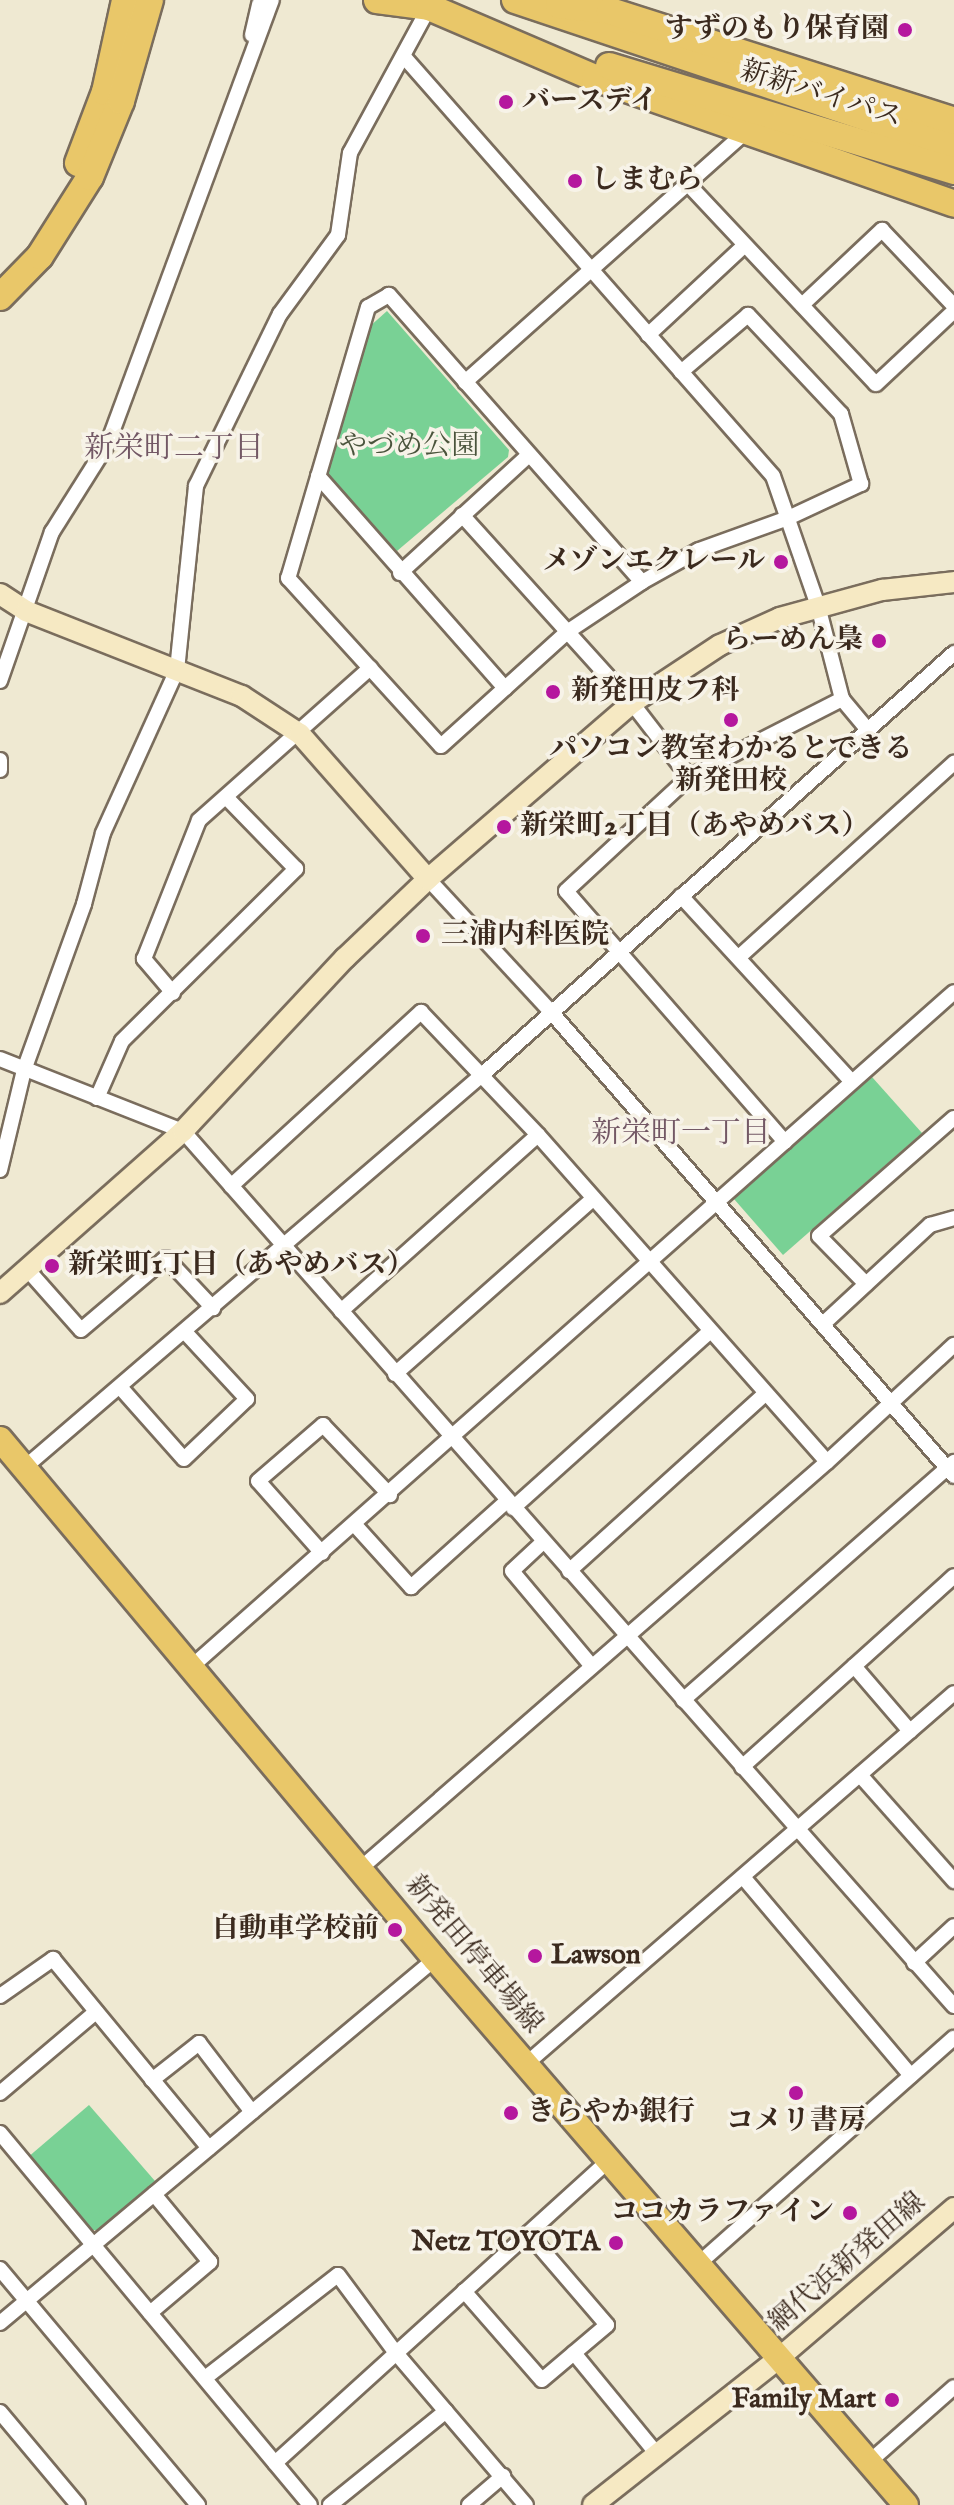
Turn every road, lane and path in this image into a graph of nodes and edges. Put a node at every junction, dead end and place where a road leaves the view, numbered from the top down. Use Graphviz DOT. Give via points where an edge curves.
graph roads {
  1 [pos="125,0"];
  2 [pos="150,0"];
  3 [pos="377,0"];
  4 [pos="515,0"];
  5 [pos="523,0"];
  6 [pos="266,2"];
  7 [pos="435,2"];
  8 [pos="552,2"];
  9 [pos="406,59"];
  10 [pos="949,119"];
  11 [pos="747,131"];
  12 [pos="954,147"];
  13 [pos="954,171"];
  14 [pos="688,184"];
  15 [pos="949,202"];
  16 [pos="745,245"];
  17 [pos="590,270"];
  18 [pos="0,273"];
  19 [pos="0,297"];
  20 [pos="802,305"];
  21 [pos="954,309"];
  22 [pos="648,335"];
  23 [pos="681,372"];
  24 [pos="465,382"];
  25 [pos="529,455"];
  26 [pos="318,476"];
  27 [pos="462,515"];
  28 [pos="788,518"];
  29 [pos="400,573"];
  30 [pos="642,582"];
  31 [pos="954,582"];
  32 [pos="0,594"];
  33 [pos="818,606"];
  34 [pos="26,611"];
  35 [pos="567,632"];
  36 [pos="952,660"];
  37 [pos="370,668"];
  38 [pos="177,670"];
  39 [pos="0,681"];
  40 [pos="505,688"];
  41 [pos="842,699"];
  42 [pos="632,703"];
  43 [pos="868,730"];
  44 [pos="300,734"];
  45 [pos="0,760"];
  46 [pos="954,763"];
  47 [pos="0,770"];
  48 [pos="689,777"];
  49 [pos="226,797"];
  50 [pos="428,879"];
  51 [pos="681,896"];
  52 [pos="618,953"];
  53 [pos="739,957"];
  54 [pos="954,992"];
  55 [pos="173,993"];
  56 [pos="552,1013"];
  57 [pos="0,1059"];
  58 [pos="24,1070"];
  59 [pos="483,1074"];
  60 [pos="851,1081"];
  61 [pos="97,1098"];
  62 [pos="954,1118"];
  63 [pos="183,1131"];
  64 [pos="538,1135"];
  65 [pos="785,1142"];
  66 [pos="0,1170"];
  67 [pos="231,1186"];
  68 [pos="593,1199"];
  69 [pos="717,1205"];
  70 [pos="954,1218"];
  71 [pos="285,1247"];
  72 [pos="651,1265"];
  73 [pos="27,1269"];
  74 [pos="3,1283"];
  75 [pos="866,1284"];
  76 [pos="213,1308"];
  77 [pos="341,1311"];
  78 [pos="823,1324"];
  79 [pos="185,1332"];
  80 [pos="709,1332"];
  81 [pos="954,1345"];
  82 [pos="395,1374"];
  83 [pos="120,1387"];
  84 [pos="765,1394"];
  85 [pos="889,1402"];
  86 [pos="0,1439"];
  87 [pos="452,1440"];
  88 [pos="827,1462"];
  89 [pos="24,1468"];
  90 [pos="952,1468"];
  91 [pos="390,1495"];
  92 [pos="510,1505"];
  93 [pos="355,1525"];
  94 [pos="543,1542"];
  95 [pos="322,1553"];
  96 [pos="569,1571"];
  97 [pos="954,1576"];
  98 [pos="626,1635"];
  99 [pos="591,1665"];
  100 [pos="854,1666"];
  101 [pos="190,1668"];
  102 [pos="954,1693"];
  103 [pos="683,1700"];
  104 [pos="910,1731"];
  105 [pos="742,1767"];
  106 [pos="860,1775"];
  107 [pos="798,1831"];
  108 [pos="361,1868"];
  109 [pos="743,1877"];
  110 [pos="954,1881"];
  111 [pos="954,1926"];
  112 [pos="435,1959"];
  113 [pos="914,1963"];
  114 [pos="0,1996"];
  115 [pos="954,2006"];
  116 [pos="96,2012"];
  117 [pos="954,2038"];
  118 [pos="526,2064"];
  119 [pos="911,2076"];
  120 [pos="152,2080"];
  121 [pos="0,2093"];
  122 [pos="252,2112"];
  123 [pos="0,2133"];
  124 [pos="209,2148"];
  125 [pos="608,2161"];
  126 [pos="154,2194"];
  127 [pos="954,2208"];
  128 [pos="528,2233"];
  129 [pos="93,2245"];
  130 [pos="697,2265"];
  131 [pos="0,2269"];
  132 [pos="464,2291"];
  133 [pos="27,2300"];
  134 [pos="150,2313"];
  135 [pos="0,2323"];
  136 [pos="396,2353"];
  137 [pos="574,2353"];
  138 [pos="778,2359"];
  139 [pos="205,2378"];
  140 [pos="954,2387"];
  141 [pos="446,2411"];
  142 [pos="0,2412"];
  143 [pos="656,2453"];
  144 [pos="869,2462"];
  145 [pos="275,2463"];
  146 [pos="503,2476"];
  147 [pos="78,2505"];
  148 [pos="198,2505"];
  149 [pos="310,2505"];
  150 [pos="330,2505"];
  151 [pos="469,2505"];
  152 [pos="526,2505"];
  153 [pos="593,2505"];
  154 [pos="906,2505"];
  1 -- 18 [label="highway" via="105,92 73,174 50,214"];
  2 -- 19 [label="highway" via="118,111 90,177 40,256"];
  3 -- 7 [label="highway"];
  4 -- 12 [label="highway, 新新バイパス"];
  5 -- 8 [label="highway"];
  6 -- 34 [label="street" via="236,106 108,443 52,532"];
  7 -- 9 [label="street"];
  7 -- 11 [label="highway" via="595,78"];
  7 -- 13 [label="highway, 新新バイパス" via="605,64"];
  8 -- 10 [label="highway" via="610,11"];
  9 -- 17 [label="street"];
  9 -- 38 [label="street" via="350,153 338,235 280,314 196,486"];
  11 -- 14 [label="street"];
  11 -- 15 [label="highway"];
  14 -- 16 [label="street"];
  14 -- 17 [label="street"];
  16 -- 20 [label="street"];
  16 -- 22 [label="street"];
  17 -- 22 [label="street"];
  17 -- 24 [label="street"];
  20 -- 21 [label="street" via="876,384"];
  20 -- 21 [label="street" via="882,230"];
  22 -- 23 [label="street"];
  23 -- 28 [label="street" via="773,476"];
  23 -- 28 [label="street" via="748,315 841,414 861,484"];
  24 -- 25 [label="street"];
  24 -- 26 [label="street" via="389,295 368,307"];
  25 -- 27 [label="street"];
  25 -- 30 [label="street"];
  26 -- 29 [label="street"];
  26 -- 37 [label="street" via="288,578"];
  27 -- 29 [label="street"];
  27 -- 35 [label="street"];
  28 -- 30 [label="street" via="699,550"];
  28 -- 33 [label="street"];
  29 -- 40 [label="street"];
  30 -- 35 [label="street"];
  31 -- 33 [label="street" via="882,590"];
  32 -- 34 [label="street"];
  33 -- 41 [label="street"];
  33 -- 42 [label="street" via="720,645"];
  34 -- 38 [label="street"];
  34 -- 39 [label="street"];
  35 -- 40 [label="street"];
  35 -- 42 [label="street"];
  36 -- 43 [label="street"];
  37 -- 40 [label="street" via="441,746"];
  37 -- 44 [label="street"];
  38 -- 44 [label="street" via="242,696"];
  38 -- 58 [label="street" via="103,833 84,904"];
  41 -- 43 [label="street"];
  41 -- 48 [label="street"];
  42 -- 48 [label="street"];
  42 -- 50 [label="street"];
  43 -- 51 [label="street"];
  44 -- 49 [label="street"];
  44 -- 50 [label="street"];
  45 -- 47 [label="street"];
  46 -- 53 [label="street"];
  48 -- 52 [label="street" via="566,891"];
  49 -- 55 [label="street" via="199,820 144,959"];
  49 -- 55 [label="street" via="296,869"];
  50 -- 56 [label="street"];
  50 -- 63 [label="street" via="345,958"];
  51 -- 52 [label="street"];
  51 -- 53 [label="street"];
  52 -- 56 [label="street"];
  52 -- 65 [label="street"];
  53 -- 60 [label="street"];
  54 -- 60 [label="street"];
  55 -- 61 [label="street" via="122,1041"];
  56 -- 59 [label="street"];
  56 -- 69 [label="street"];
  57 -- 58 [label="street"];
  58 -- 61 [label="street"];
  58 -- 66 [label="street"];
  59 -- 64 [label="street"];
  59 -- 67 [label="street" via="421,1012"];
  59 -- 71 [label="street"];
  60 -- 65 [label="street"];
  61 -- 63 [label="street"];
  62 -- 75 [label="street" via="819,1236"];
  63 -- 67 [label="street"];
  63 -- 73 [label="street"];
  64 -- 68 [label="street"];
  64 -- 77 [label="street"];
  65 -- 69 [label="street"];
  67 -- 71 [label="street"];
  68 -- 72 [label="street"];
  68 -- 82 [label="street"];
  69 -- 72 [label="street"];
  69 -- 78 [label="street"];
  70 -- 75 [label="street" via="930,1225"];
  71 -- 76 [label="street"];
  71 -- 77 [label="street"];
  72 -- 80 [label="street"];
  72 -- 87 [label="street"];
  73 -- 74 [label="street"];
  73 -- 76 [label="street" via="81,1330 166,1258"];
  75 -- 78 [label="street"];
  76 -- 79 [label="street"];
  77 -- 82 [label="street"];
  78 -- 85 [label="street"];
  79 -- 83 [label="street"];
  79 -- 83 [label="street" via="247,1399 184,1459"];
  80 -- 84 [label="street"];
  80 -- 92 [label="street"];
  81 -- 85 [label="street"];
  82 -- 87 [label="street"];
  83 -- 89 [label="street"];
  84 -- 88 [label="street"];
  84 -- 96 [label="street"];
  85 -- 88 [label="street"];
  85 -- 90 [label="street"];
  86 -- 89 [label="main road, 新発田停車場線"];
  87 -- 91 [label="street"];
  87 -- 92 [label="street"];
  88 -- 98 [label="street"];
  89 -- 101 [label="main road, 新発田停車場線"];
  90 -- 103 [label="street"];
  91 -- 93 [label="street"];
  91 -- 95 [label="street" via="323,1425 258,1481"];
  92 -- 93 [label="street" via="411,1587"];
  92 -- 94 [label="street"];
  93 -- 95 [label="street"];
  94 -- 96 [label="street"];
  94 -- 99 [label="street" via="512,1571"];
  95 -- 101 [label="street"];
  96 -- 98 [label="street"];
  97 -- 100 [label="street"];
  98 -- 99 [label="street"];
  98 -- 103 [label="street"];
  99 -- 108 [label="street"];
  100 -- 104 [label="street"];
  100 -- 105 [label="street"];
  101 -- 108 [label="main road, 新発田停車場線"];
  102 -- 104 [label="street"];
  103 -- 105 [label="street"];
  104 -- 106 [label="street"];
  105 -- 107 [label="street"];
  106 -- 107 [label="street"];
  106 -- 110 [label="street"];
  107 -- 109 [label="street"];
  107 -- 113 [label="street"];
  108 -- 112 [label="main road, 新発田停車場線"];
  109 -- 118 [label="street"];
  109 -- 119 [label="street"];
  111 -- 113 [label="street"];
  112 -- 118 [label="main road, 新発田停車場線"];
  112 -- 122 [label="street"];
  113 -- 115 [label="street"];
  114 -- 116 [label="street" via="53,1959"];
  116 -- 120 [label="street"];
  116 -- 121 [label="street"];
  117 -- 119 [label="street"];
  118 -- 125 [label="main road, 新発田停車場線"];
  119 -- 130 [label="street"];
  120 -- 122 [label="street" via="199,2043"];
  120 -- 124 [label="street"];
  122 -- 124 [label="street"];
  123 -- 129 [label="street"];
  124 -- 126 [label="street"];
  125 -- 128 [label="street"];
  125 -- 130 [label="main road, 新発田停車場線"];
  126 -- 129 [label="street"];
  126 -- 134 [label="street" via="210,2262"];
  127 -- 138 [label="street, 網代浜新発田線"];
  128 -- 132 [label="street"];
  128 -- 137 [label="street" via="607,2325"];
  129 -- 133 [label="street"];
  129 -- 134 [label="street"];
  130 -- 138 [label="main road, 新発田停車場線"];
  131 -- 133 [label="street"];
  132 -- 136 [label="street"];
  132 -- 137 [label="street" via="542,2380"];
  133 -- 135 [label="street"];
  133 -- 148 [label="street"];
  134 -- 139 [label="street"];
  136 -- 139 [label="street" via="338,2275"];
  136 -- 141 [label="street"];
  136 -- 145 [label="street"];
  137 -- 143 [label="street"];
  138 -- 143 [label="street, 網代浜新発田線"];
  138 -- 144 [label="main road, 新発田停車場線"];
  139 -- 145 [label="street"];
  140 -- 144 [label="street"];
  141 -- 146 [label="street"];
  141 -- 150 [label="street"];
  142 -- 147 [label="street"];
  143 -- 153 [label="street, 網代浜新発田線"];
  144 -- 154 [label="main road, 新発田停車場線"];
  145 -- 149 [label="street"];
  146 -- 151 [label="street"];
  146 -- 152 [label="street"];
}
